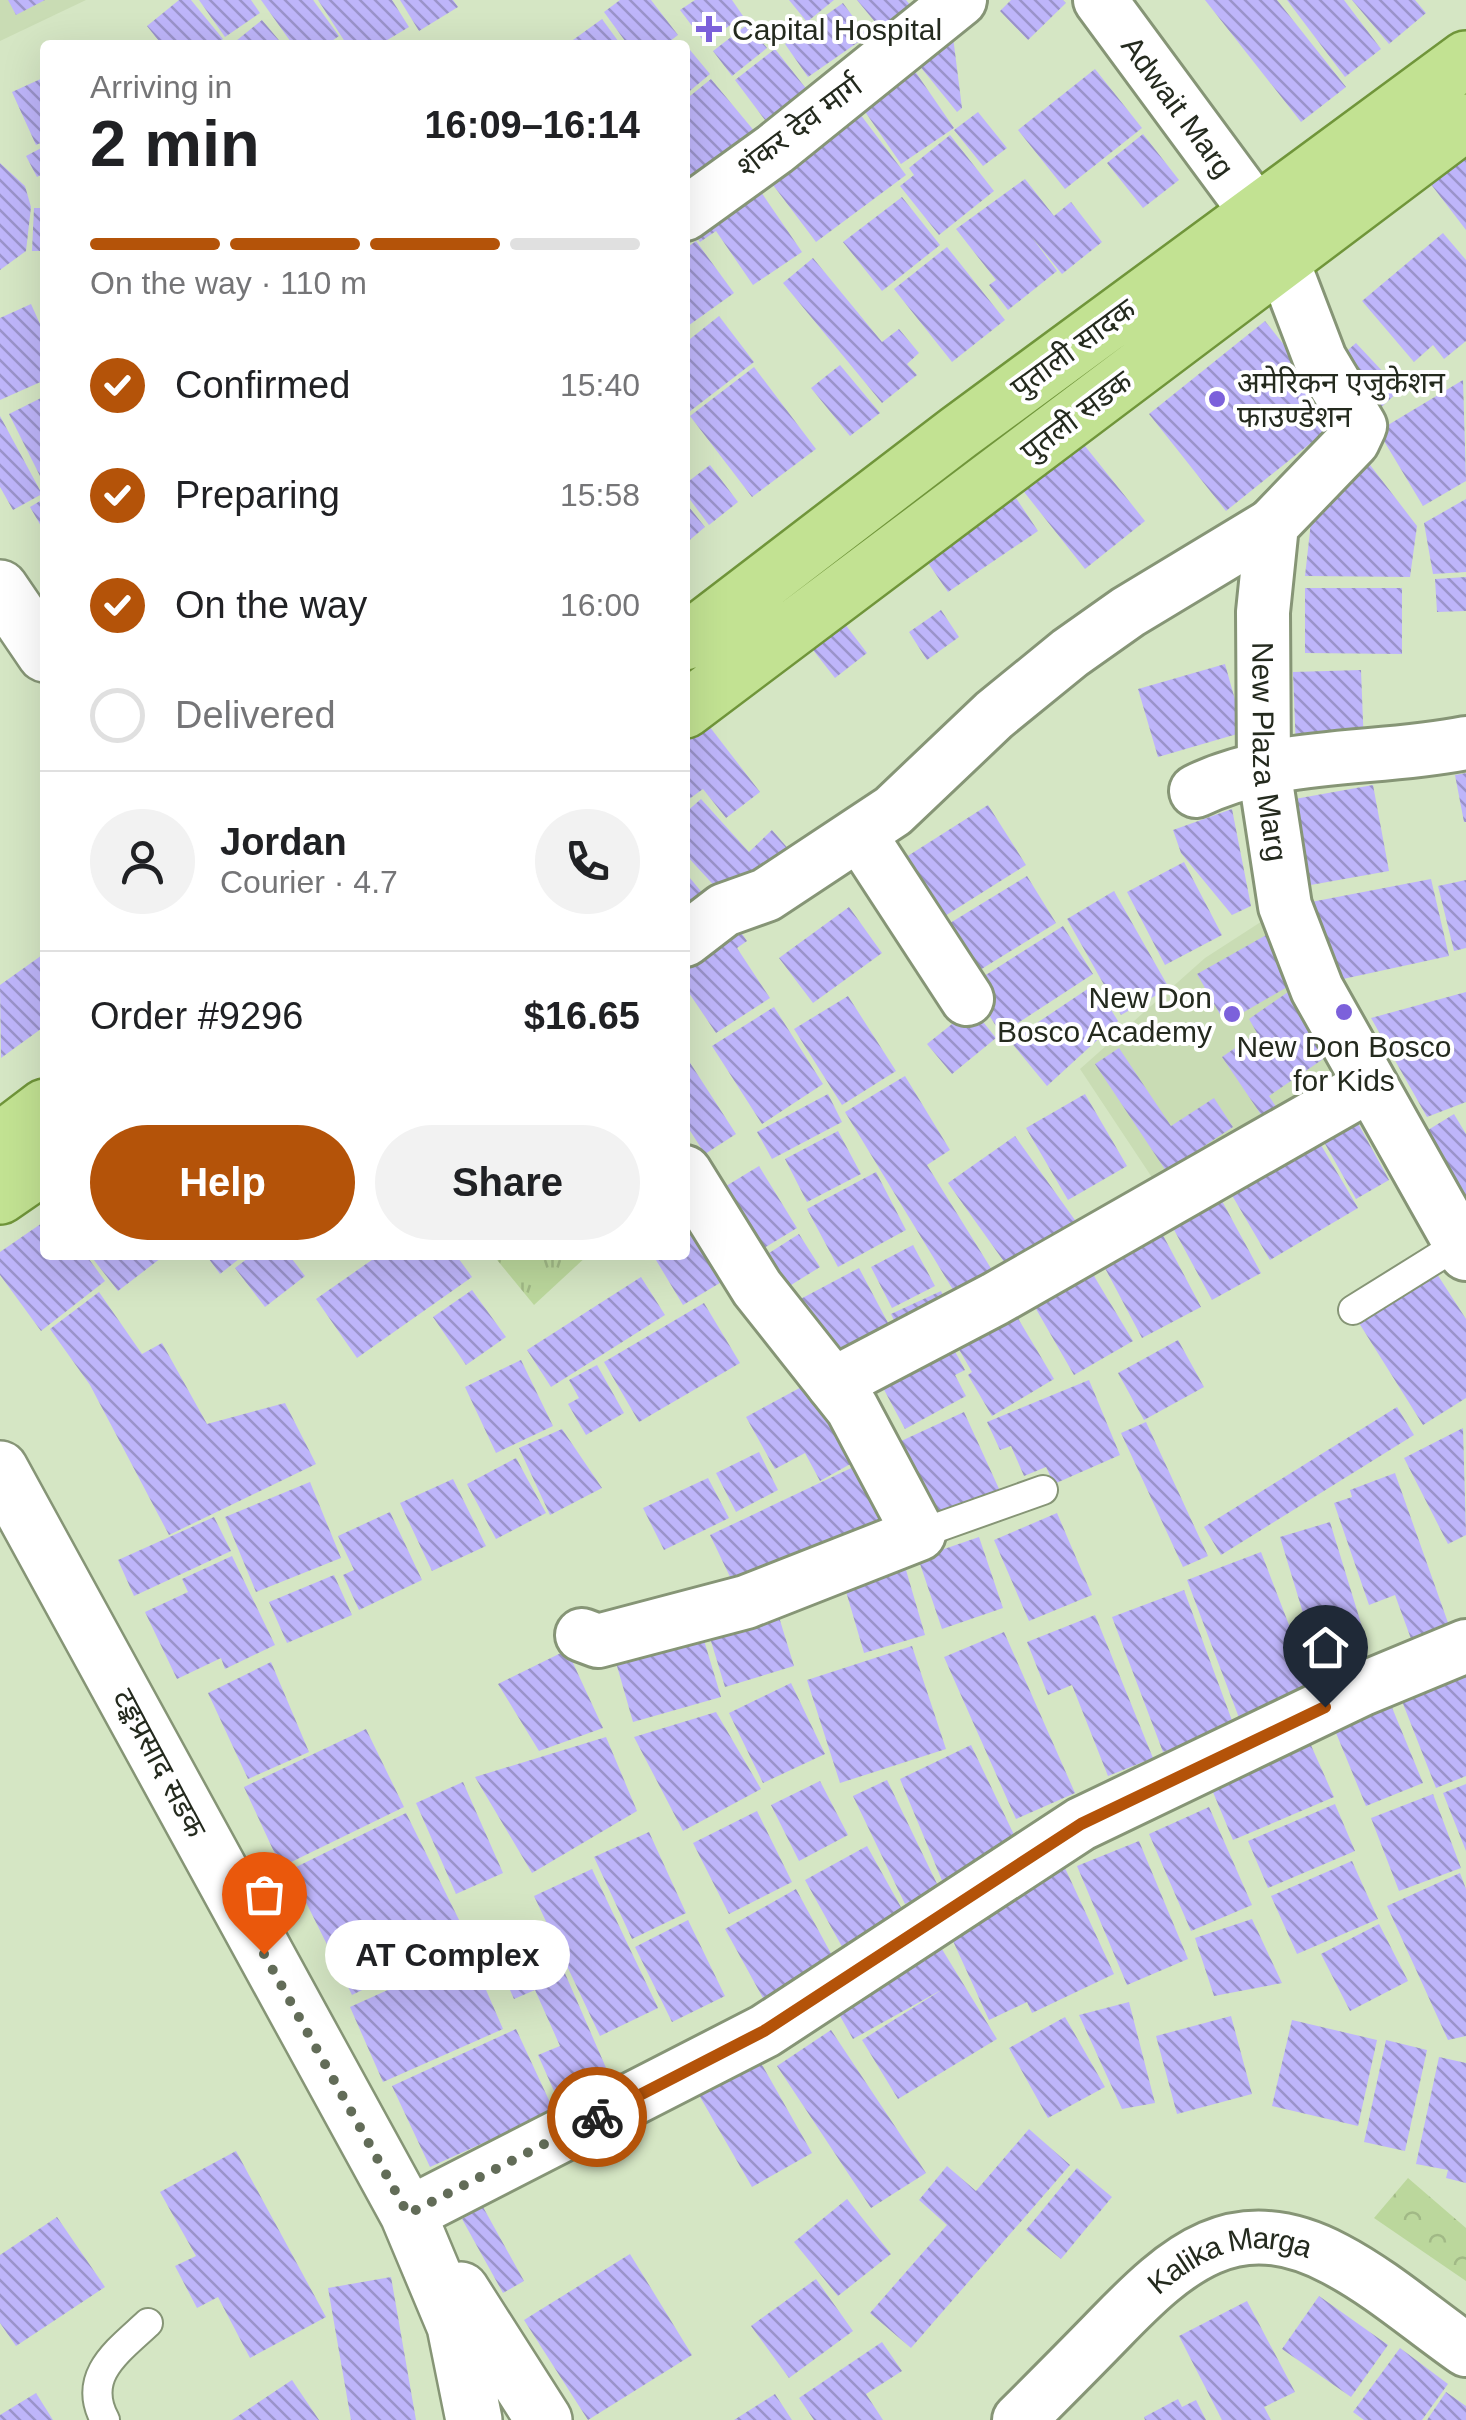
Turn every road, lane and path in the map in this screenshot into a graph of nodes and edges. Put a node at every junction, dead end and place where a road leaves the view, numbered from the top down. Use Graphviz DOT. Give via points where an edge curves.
graph roads {
  1 [pos="960,0"];
  2 [pos="1100,0"];
  3 [pos="1466,58"];
  4 [pos="1466,122"];
  5 [pos="690,211"];
  6 [pos="1269,235"];
  7 [pos="1272,525"];
  8 [pos="0,588"];
  9 [pos="690,638"];
  10 [pos="40,647"];
  11 [pos="690,706"];
  12 [pos="1466,743"];
  13 [pos="1264,769"];
  14 [pos="1196,791"];
  15 [pos="860,835"];
  16 [pos="690,936"];
  17 [pos="967,999"];
  18 [pos="1370,1084"];
  19 [pos="40,1111"];
  20 [pos="0,1141"];
  21 [pos="40,1168"];
  22 [pos="690,1180"];
  23 [pos="0,1196"];
  24 [pos="1462,1249"];
  25 [pos="1353,1310"];
  26 [pos="833,1384"];
  27 [pos="0,1469"];
  28 [pos="1043,1490"];
  29 [pos="919,1534"];
  30 [pos="582,1636"];
  31 [pos="1466,1646"];
  32 [pos="408,2214"];
  33 [pos="148,2323"];
  34 [pos="1466,2350"];
  35 [pos="105,2420"];
  36 [pos="474,2420"];
  37 [pos="544,2420"];
  38 [pos="1019,2420"];
  1 -- 5 [label="street, शंकर देव मार्ग"];
  2 -- 6 [label="street, Adwait Marg"];
  3 -- 6 [label="main road, पुताली सादक"];
  4 -- 6 [label="main road, पुतली सडक"];
  6 -- 7 [label="street" via="1320,359 1360,426 1353,442"];
  6 -- 9 [label="main road, पुताली सादक" via="958,433"];
  6 -- 11 [label="main road, पुतली सडक"];
  7 -- 13 [label="street, New Plaza Marg" via="1263,612"];
  7 -- 15 [label="street" via="1070,653"];
  8 -- 10 [label="street"];
  12 -- 13 [label="street"];
  13 -- 14 [label="street"];
  13 -- 18 [label="street, New Plaza Marg" via="1285,906 1317,989"];
  15 -- 16 [label="street" via="766,895 724,910"];
  15 -- 17 [label="street"];
  18 -- 24 [label="street, New Plaza Marg"];
  18 -- 26 [label="street"];
  19 -- 20 [label="main road"];
  21 -- 23 [label="main road"];
  22 -- 26 [label="street" via="756,1288"];
  24 -- 25 [label="lane"];
  26 -- 29 [label="street"];
  27 -- 32 [label="street, टङ्कप्रसाद सडक"];
  28 -- 29 [label="lane"];
  29 -- 30 [label="street" via="746,1602 598,1641"];
  31 -- 32 [label="street" via="1081,1824 764,2031"];
  32 -- 36 [label="street, टङ्कप्रसाद सडक" via="454,2326"];
  32 -- 37 [label="street, टङ्कप्रसाद सडक"];
  33 -- 35 [label="lane" via="108,2359 96,2380"];
  34 -- 38 [label="street, Kalika Marga" via="1336,2259 1264,2237 1230,2241 1164,2273"];
}
